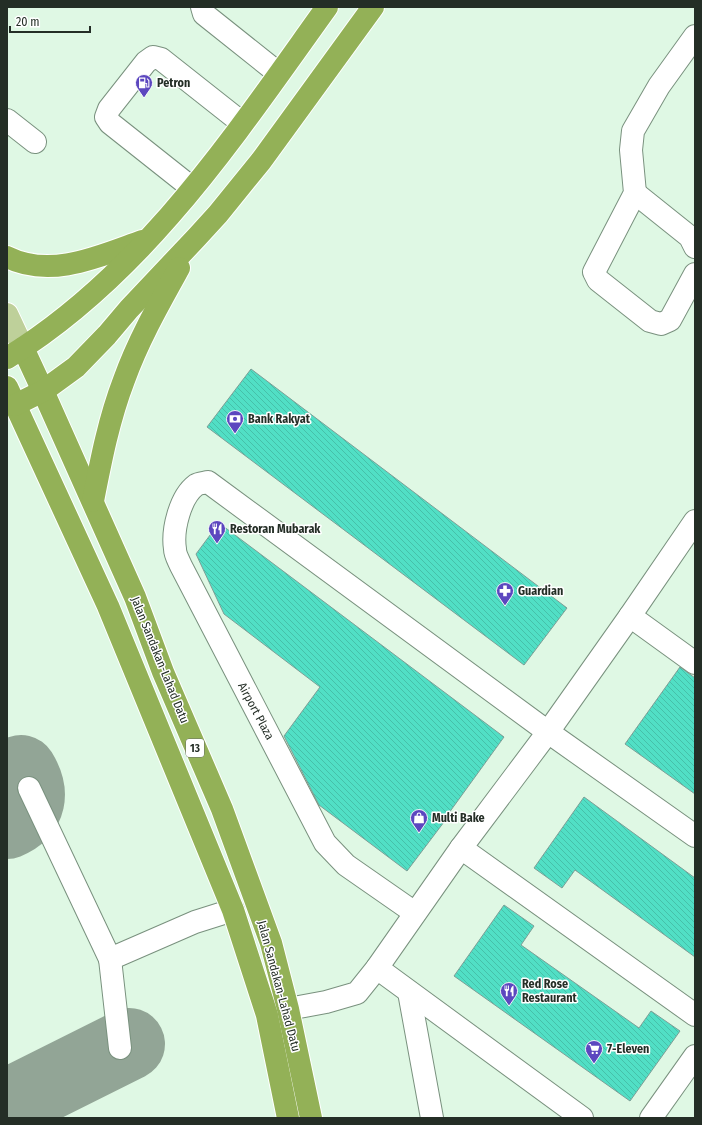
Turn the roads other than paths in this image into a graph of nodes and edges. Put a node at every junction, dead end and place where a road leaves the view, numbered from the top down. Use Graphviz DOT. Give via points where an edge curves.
graph roads {
  1 [pos="202,7"];
  2 [pos="327,7"];
  3 [pos="373,7"];
  4 [pos="695,36"];
  5 [pos="278,73"];
  6 [pos="7,120"];
  7 [pos="242,123"];
  8 [pos="35,142"];
  9 [pos="192,188"];
  10 [pos="635,193"];
  11 [pos="197,237"];
  12 [pos="147,239"];
  13 [pos="695,247"];
  14 [pos="7,257"];
  15 [pos="695,274"];
  16 [pos="7,314"];
  17 [pos="15,353"];
  18 [pos="43,391"];
  19 [pos="11,396"];
  20 [pos="93,501"];
  21 [pos="695,520"];
  22 [pos="630,616"];
  23 [pos="695,663"];
  24 [pos="548,732"];
  25 [pos="29,788"];
  26 [pos="695,836"];
  27 [pos="461,848"];
  28 [pos="233,910"];
  29 [pos="415,913"];
  30 [pos="110,959"];
  31 [pos="377,968"];
  32 [pos="409,992"];
  33 [pos="288,1009"];
  34 [pos="695,1015"];
  35 [pos="120,1048"];
  36 [pos="695,1056"];
  37 [pos="288,1118"];
  38 [pos="311,1118"];
  39 [pos="432,1118"];
  40 [pos="582,1118"];
  41 [pos="651,1118"];
  1 -- 5 [label="street" via="204,14"];
  2 -- 5 [label="highway"];
  3 -- 11 [label="highway" via="261,161"];
  4 -- 10 [label="street" via="659,86 633,131 631,150"];
  5 -- 7 [label="highway"];
  6 -- 8 [label="street"];
  7 -- 9 [label="highway"];
  7 -- 9 [label="street" via="161,59 153,57 146,62 109,109 106,117 110,123"];
  9 -- 12 [label="highway"];
  10 -- 13 [label="street" via="690,238"];
  10 -- 15 [label="street" via="594,272 598,280 650,321 661,324 670,320"];
  11 -- 18 [label="highway" via="76,367"];
  11 -- 20 [label="highway" via="144,332 124,380 111,418"];
  12 -- 14 [label="highway" via="87,261 65,265 37,266"];
  12 -- 17 [label="highway" via="95,292"];
  16 -- 17 [label="main road"];
  17 -- 18 [label="highway, Jalan Sandakan-Lahad Datu / 13"];
  18 -- 19 [label="highway"];
  18 -- 20 [label="highway, Jalan Sandakan-Lahad Datu / 13"];
  19 -- 28 [label="highway, Jalan Sandakan-Lahad Datu / 13" via="108,606"];
  20 -- 33 [label="highway, Jalan Sandakan-Lahad Datu / 13" via="222,809 271,943"];
  21 -- 22 [label="street"];
  22 -- 23 [label="street"];
  22 -- 24 [label="street"];
  24 -- 26 [label="street"];
  24 -- 27 [label="street"];
  24 -- 29 [label="street, Airport Plaza" via="208,482 196,484 187,495 174,530 175,550 181,566 325,843 346,865"];
  25 -- 30 [label="street"];
  27 -- 29 [label="street"];
  27 -- 34 [label="street"];
  28 -- 30 [label="street" via="195,922"];
  28 -- 37 [label="highway, Jalan Sandakan-Lahad Datu / 13" via="267,1015"];
  29 -- 31 [label="street"];
  30 -- 35 [label="street"];
  31 -- 32 [label="street"];
  31 -- 33 [label="street" via="357,992 326,1002"];
  32 -- 39 [label="street"];
  32 -- 40 [label="street"];
  33 -- 38 [label="highway, Jalan Sandakan-Lahad Datu / 13"];
  36 -- 41 [label="street"];
}
